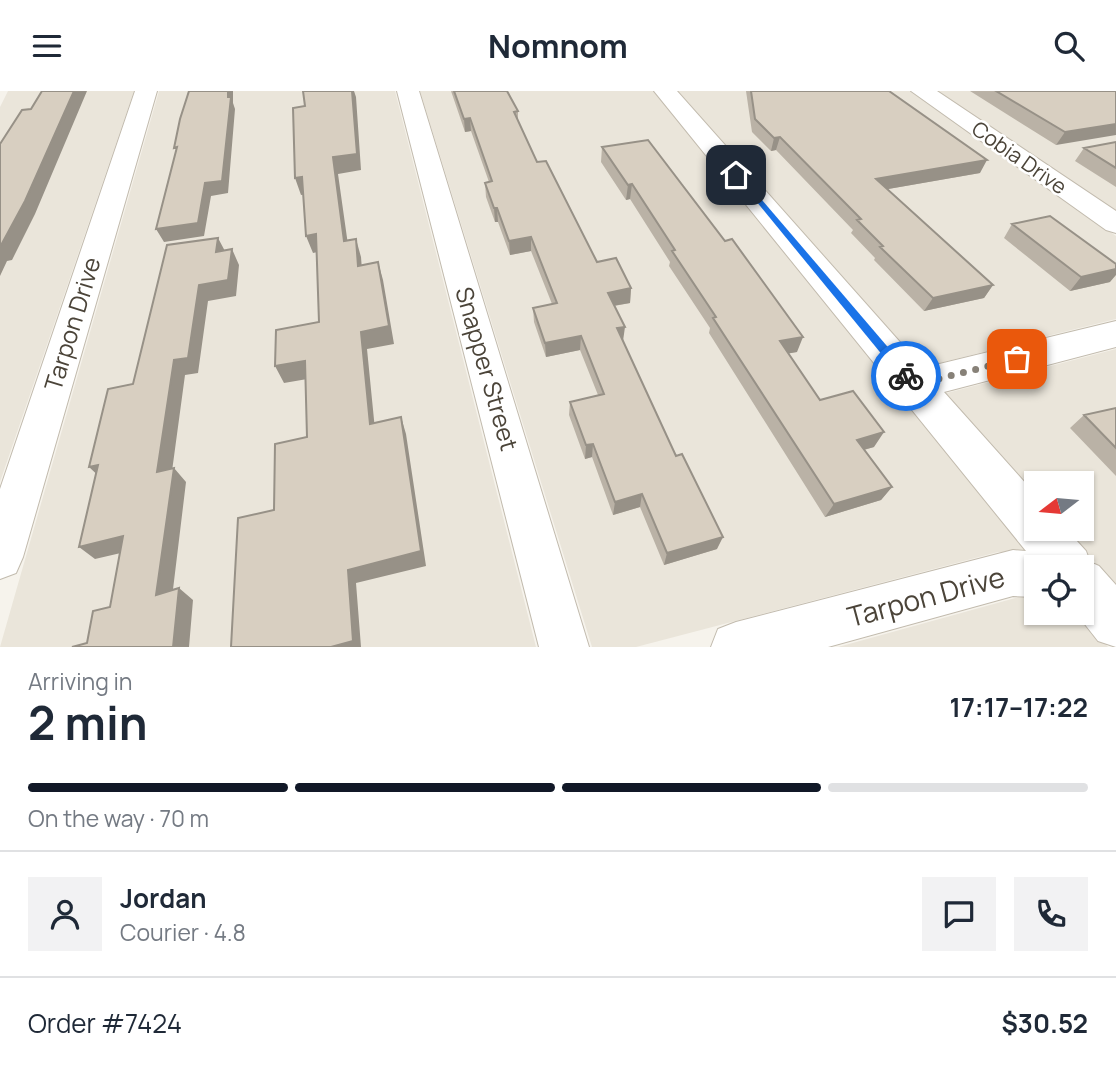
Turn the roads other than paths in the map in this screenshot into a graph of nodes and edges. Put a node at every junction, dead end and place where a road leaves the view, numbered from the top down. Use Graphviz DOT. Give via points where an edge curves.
graph roads {
  1 [pos="146,91"];
  2 [pos="408,91"];
  3 [pos="665,91"];
  4 [pos="922,91"];
  5 [pos="1116,224"];
  6 [pos="1109,342"];
  7 [pos="914,385"];
  8 [pos="1059,555"];
  9 [pos="0,557"];
  10 [pos="1024,573"];
  11 [pos="1094,596"];
  12 [pos="1116,623"];
  13 [pos="564,647"];
  14 [pos="736,647"];
  1 -- 9 [label="street, Tarpon Drive"];
  2 -- 13 [label="street, Snapper Street"];
  3 -- 7 [label="street"];
  4 -- 5 [label="street, Cobia Drive"];
  6 -- 7 [label="street"];
  7 -- 8 [label="street"];
  10 -- 14 [label="street, Tarpon Drive"];
  11 -- 12 [label="street"];
}
